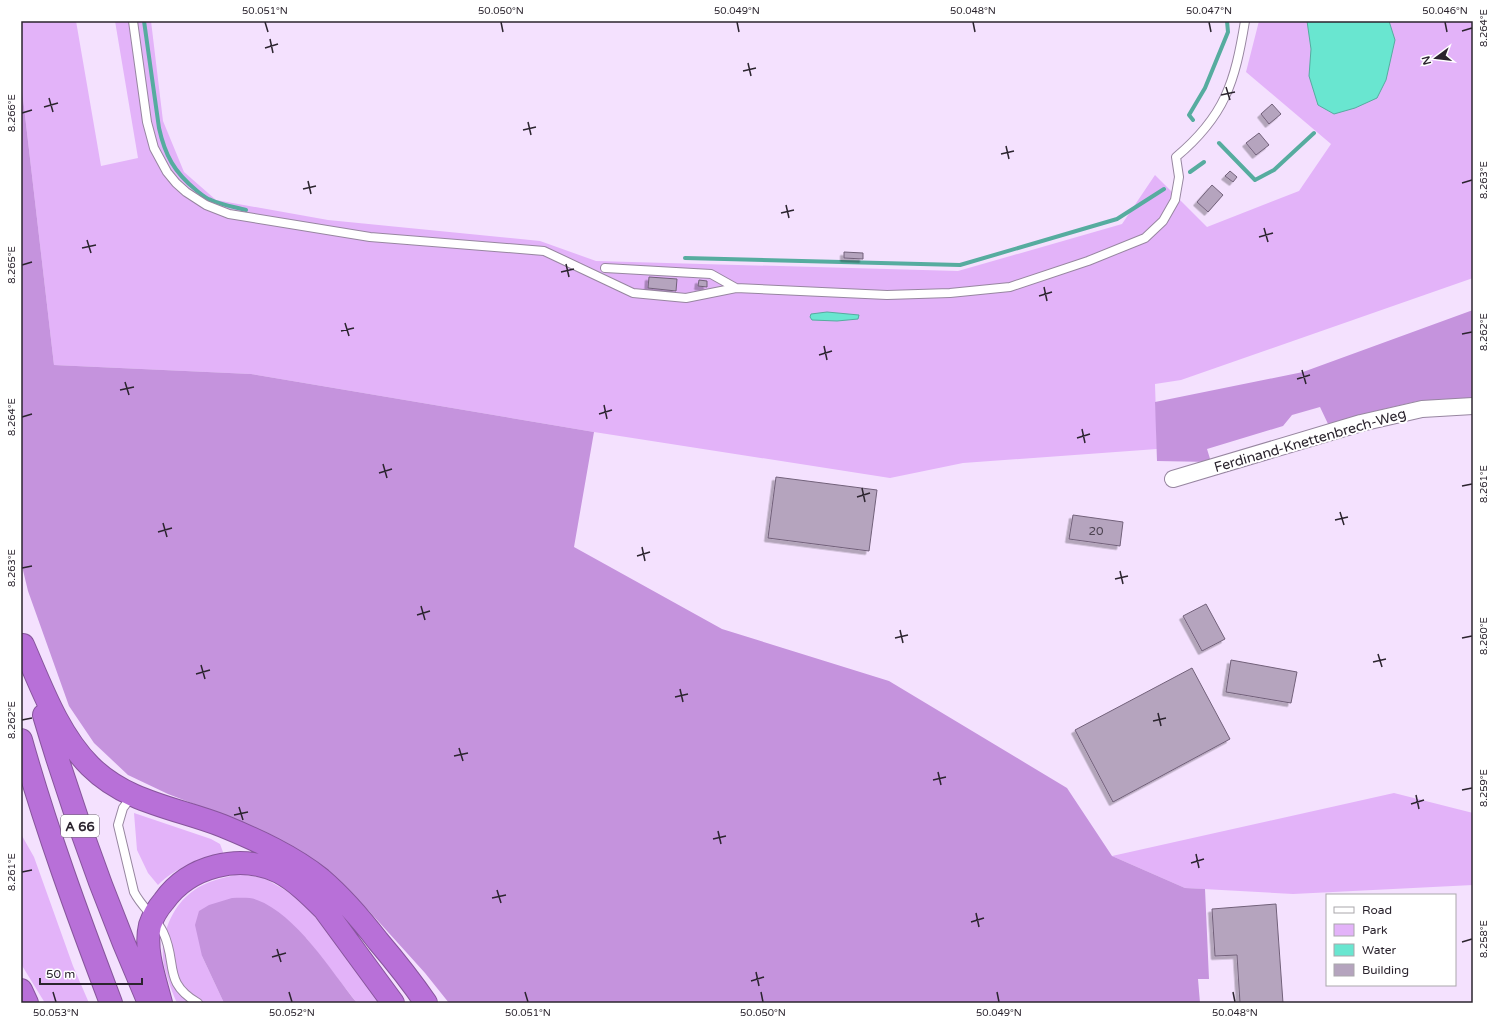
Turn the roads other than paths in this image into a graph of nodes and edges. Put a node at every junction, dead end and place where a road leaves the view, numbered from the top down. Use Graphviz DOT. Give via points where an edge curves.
graph roads {
  1 [pos="133,21"];
  2 [pos="1245,21"];
  3 [pos="605,268"];
  4 [pos="736,288"];
  5 [pos="1473,406"];
  6 [pos="1173,479"];
  7 [pos="22,641"];
  8 [pos="23,748"];
  9 [pos="132,796"];
  10 [pos="153,918"];
  11 [pos="409,979"];
  12 [pos="388,998"];
  13 [pos="111,1003"];
  14 [pos="149,1003"];
  15 [pos="161,1003"];
  16 [pos="198,1003"];
  17 [pos="426,1003"];
  18 [pos="433,1003"];
  1 -- 4 [label="lane" via="147,122 154,148 163,167 176,183 206,205 229,214 356,235 544,251 633,293 686,298"];
  2 -- 4 [label="lane" via="1237,64 1224,99 1198,137 1176,157 1179,177 1175,200 1163,221 1146,238 1010,287 950,293 887,295"];
  3 -- 4 [label="lane" via="711,274"];
  5 -- 6 [label="street, Ferdinand-Knettenbrech-Weg" via="1422,409 1361,423"];
  7 -- 9 [label="highway" via="43,690 69,740 90,766"];
  7 -- 14 [label="highway, A 66" via="82,834 113,918"];
  8 -- 13 [label="highway, A 66" via="62,869"];
  9 -- 10 [label="lane" via="123,808 118,825 134,892"];
  9 -- 11 [label="highway" via="222,826 301,865 341,898"];
  10 -- 12 [label="highway" via="166,897 183,880 203,869 225,864 266,867 289,878 324,909"];
  10 -- 15 [label="highway" via="149,939 150,957"];
  10 -- 16 [label="lane" via="164,936 175,981 182,992"];
  11 -- 17 [label="highway"];
  11 -- 18 [label="highway"];
}
